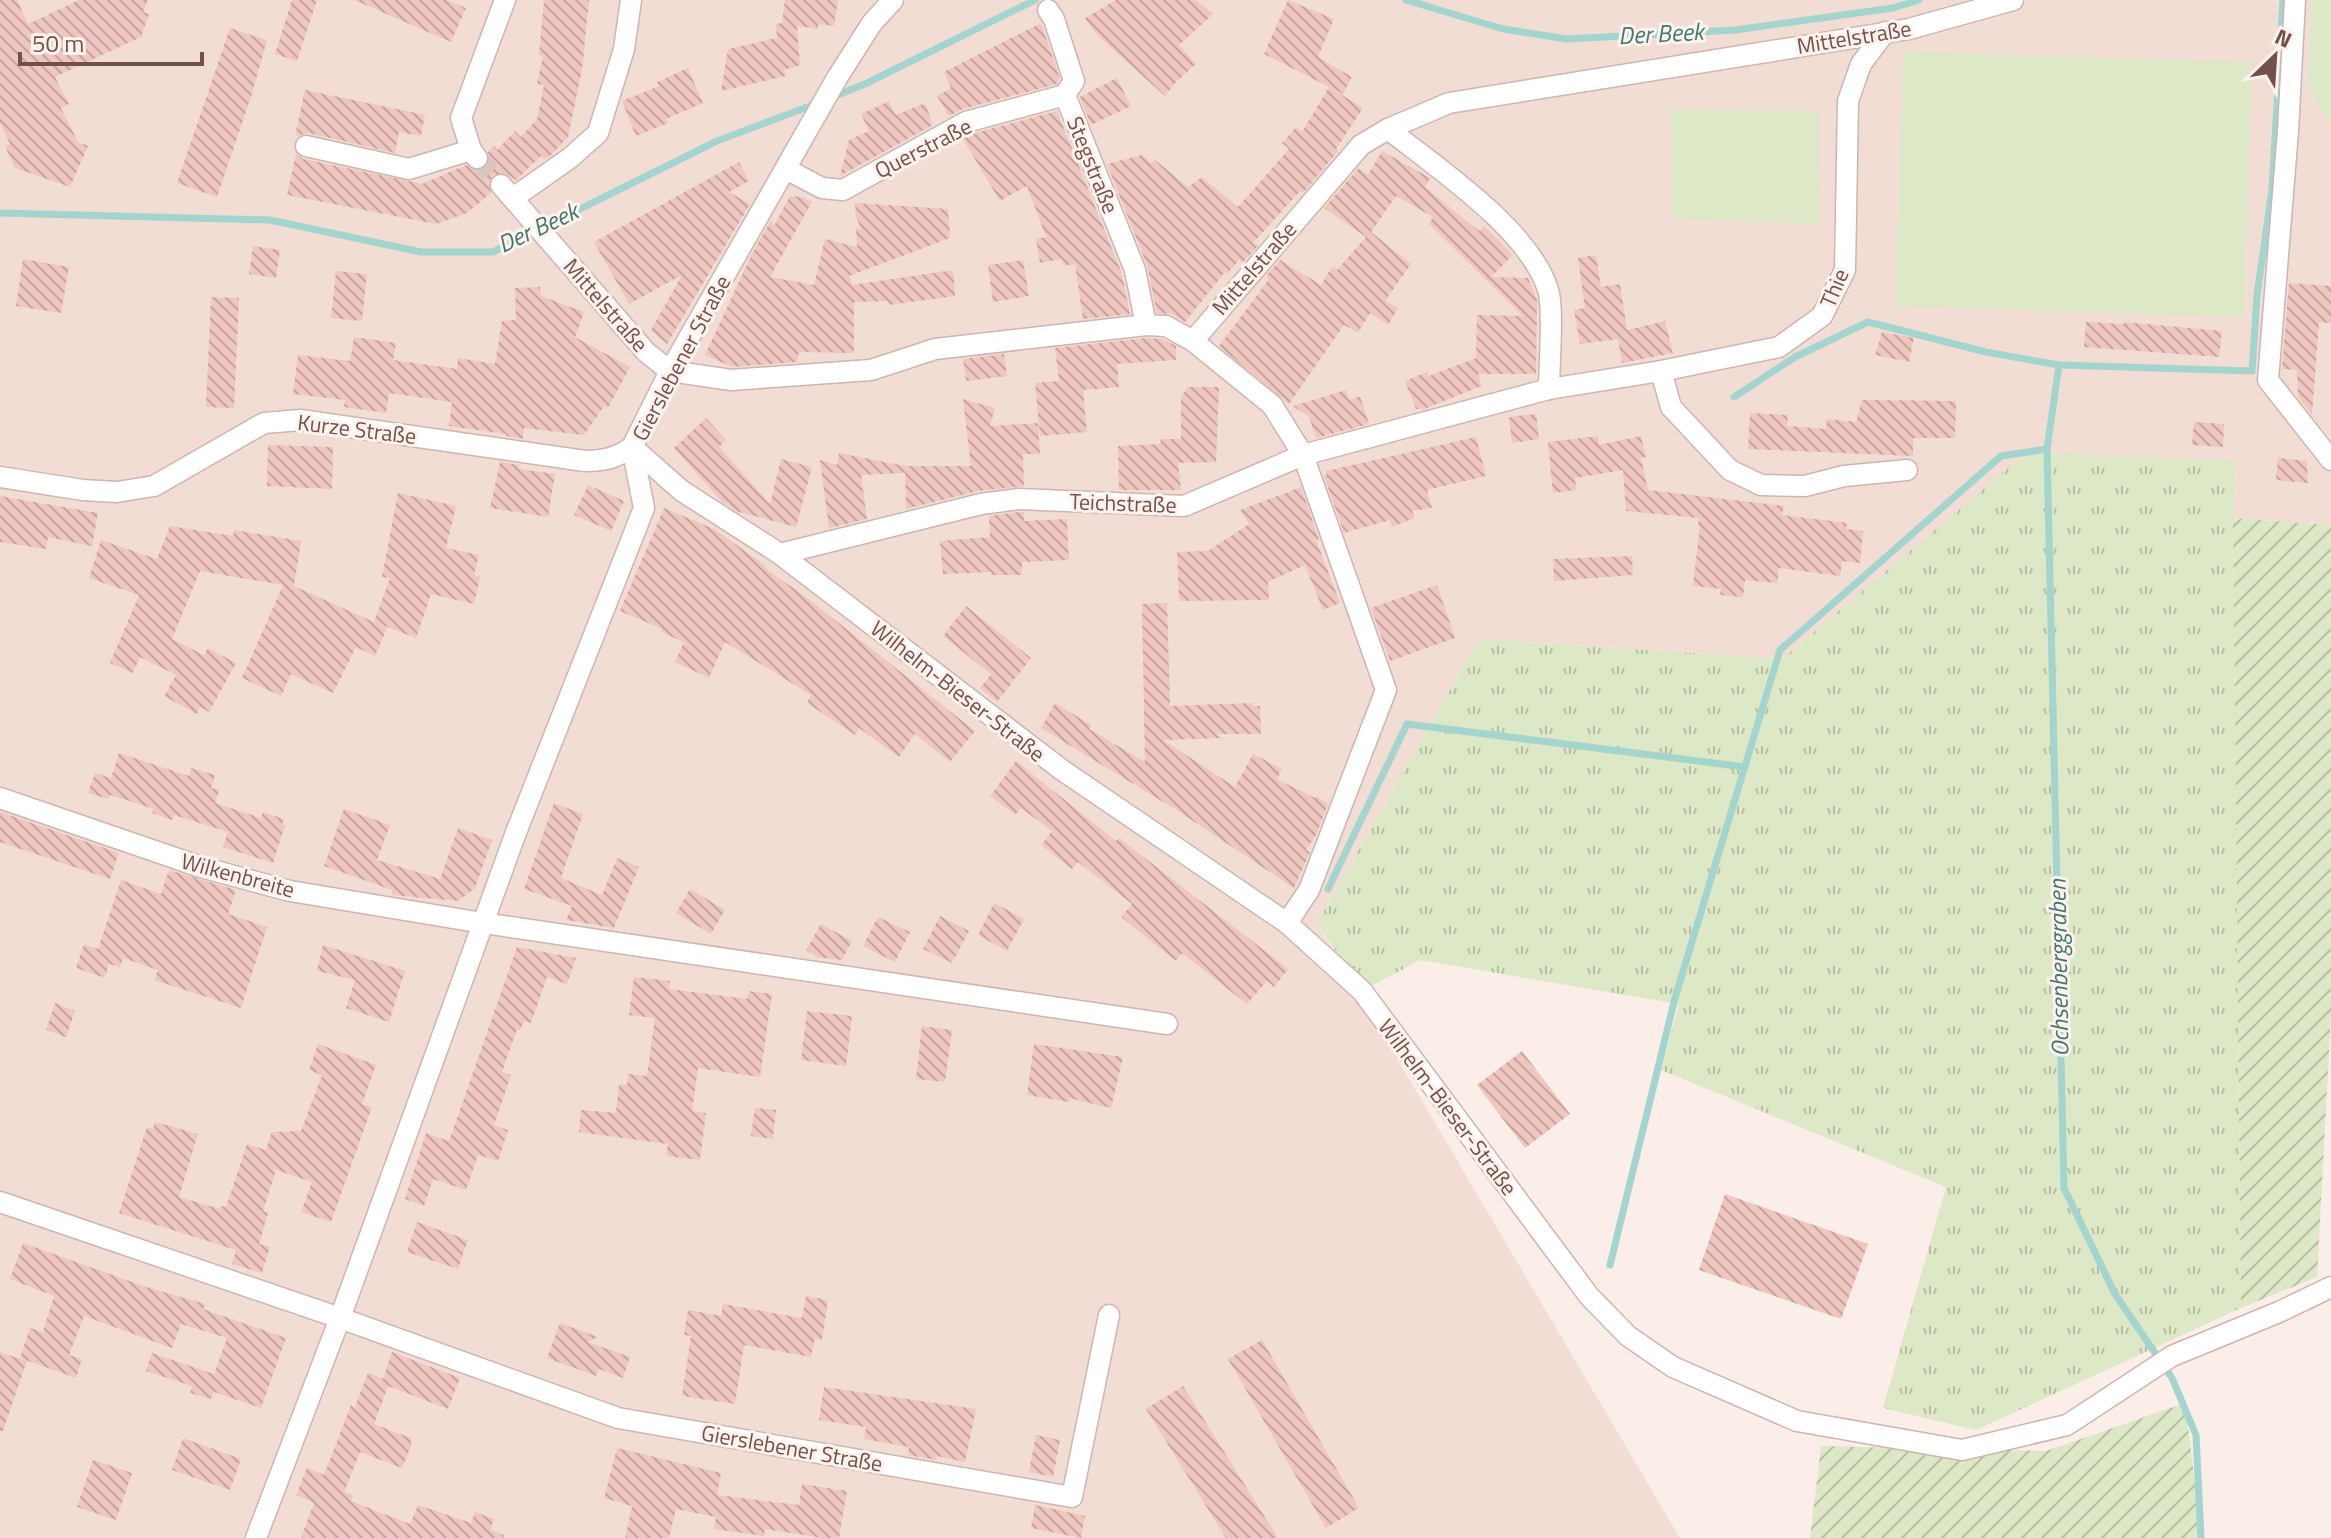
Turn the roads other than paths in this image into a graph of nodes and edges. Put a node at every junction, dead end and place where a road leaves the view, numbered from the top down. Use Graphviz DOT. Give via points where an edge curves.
graph roads {
  1 [pos="505,0"];
  2 [pos="631,0"];
  3 [pos="893,0"];
  4 [pos="2013,0"];
  5 [pos="2295,0"];
  6 [pos="1048,10"];
  7 [pos="1885,32"];
  8 [pos="1065,95"];
  9 [pos="1388,129"];
  10 [pos="306,146"];
  11 [pos="786,169"];
  12 [pos="1146,325"];
  13 [pos="1193,341"];
  14 [pos="670,371"];
  15 [pos="1661,371"];
  16 [pos="1549,389"];
  17 [pos="632,447"];
  18 [pos="1303,455"];
  19 [pos="2331,460"];
  20 [pos="1907,470"];
  21 [pos="0,477"];
  22 [pos="780,554"];
  23 [pos="0,798"];
  24 [pos="483,923"];
  25 [pos="1287,923"];
  26 [pos="1167,1024"];
  27 [pos="0,1202"];
  28 [pos="2331,1287"];
  29 [pos="1109,1315"];
  30 [pos="340,1318"];
  31 [pos="256,1538"];
  1 -- 10 [label="street" via="461,118 474,154 409,169"];
  2 -- 14 [label="street, Mittelstraße" via="624,49 598,133 570,158 507,192 646,352"];
  3 -- 11 [label="street, Gierslebener Straße" via="837,78"];
  4 -- 7 [label="street, Mittelstraße"];
  5 -- 19 [label="street" via="2268,380"];
  6 -- 8 [label="street, Stegstraße" via="1074,81"];
  7 -- 9 [label="street, Mittelstraße" via="1449,103"];
  7 -- 15 [label="street, Thie" via="1861,64 1848,101 1845,270 1822,316 1779,347"];
  8 -- 11 [label="street, Querstraße" via="966,122 843,190 822,188"];
  8 -- 12 [label="street, Stegstraße" via="1135,270"];
  9 -- 13 [label="street, Mittelstraße" via="1361,145"];
  9 -- 16 [label="street" via="1485,204 1535,261 1549,292"];
  11 -- 14 [label="street, Gierslebener Straße"];
  12 -- 13 [label="street" via="1166,326"];
  12 -- 14 [label="street" via="935,349 871,370 731,380"];
  13 -- 18 [label="street" via="1272,405"];
  14 -- 17 [label="street, Gierslebener Straße"];
  15 -- 16 [label="street, Thie"];
  15 -- 20 [label="street" via="1671,407 1730,470 1761,485 1805,486"];
  16 -- 18 [label="street, Teichstraße"];
  17 -- 21 [label="street, Kurze Straße" via="619,456 585,461 300,420 264,423 154,486 117,492"];
  17 -- 22 [label="street, Wilhelm-Bieser-Straße" via="682,491"];
  17 -- 24 [label="street, Gierslebener Straße" via="644,508"];
  18 -- 22 [label="street, Teichstraße" via="1184,506 1019,499"];
  18 -- 25 [label="street" via="1386,690 1309,890"];
  22 -- 25 [label="street, Wilhelm-Bieser-Straße" via="1062,770"];
  23 -- 24 [label="street, Wilkenbreite" via="201,867 290,891"];
  24 -- 26 [label="street"];
  24 -- 30 [label="street, Gierslebener Straße"];
  25 -- 28 [label="street, Wilhelm-Bieser-Straße" via="1362,991 1589,1296 1628,1336 1673,1367 1797,1421 1962,1450 2067,1425 2172,1356"];
  27 -- 30 [label="street"];
  29 -- 30 [label="street, Gierslebener Straße" via="1072,1497 618,1418"];
  30 -- 31 [label="street, Gierslebener Straße"];
}
